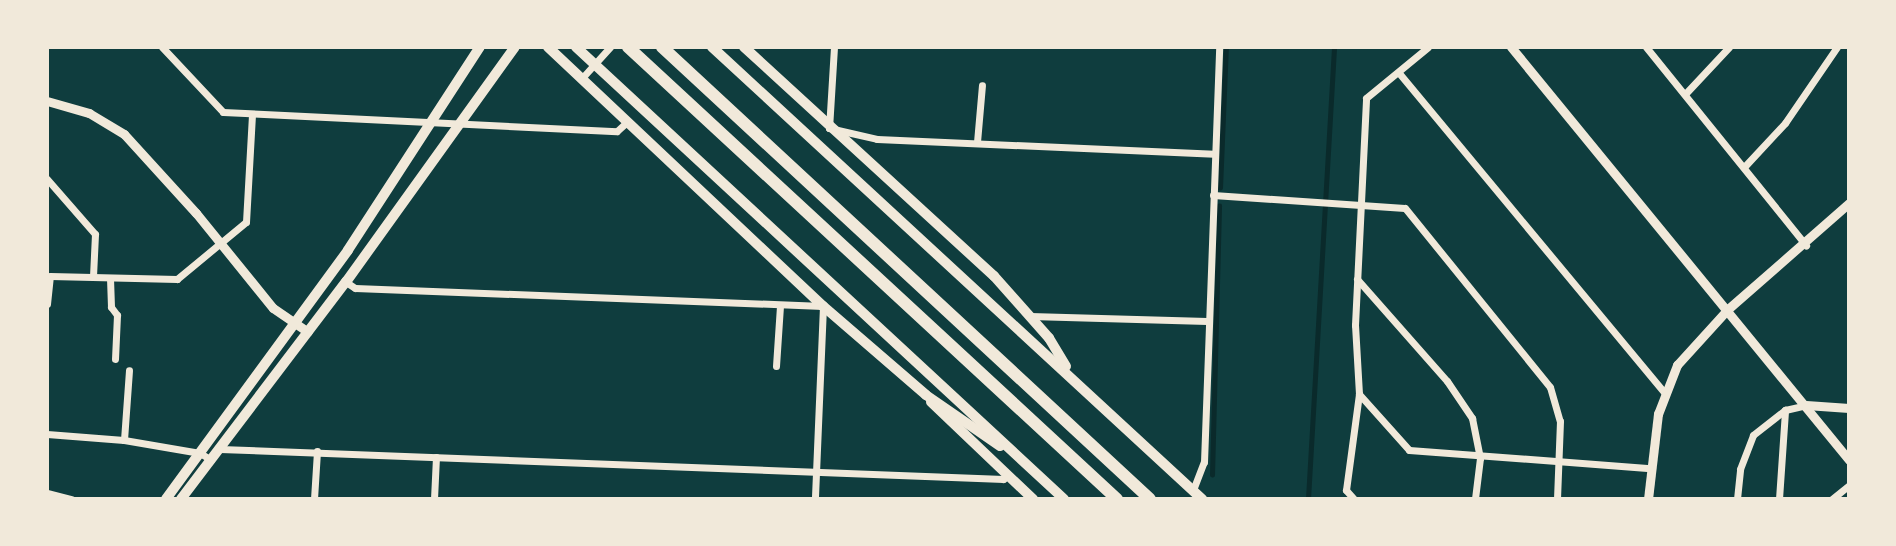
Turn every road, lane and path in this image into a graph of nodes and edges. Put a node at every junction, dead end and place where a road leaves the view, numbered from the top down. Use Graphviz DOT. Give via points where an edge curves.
graph roads {
  1 [pos="162,47"];
  2 [pos="480,47"];
  3 [pos="514,47"];
  4 [pos="548,47"];
  5 [pos="576,47"];
  6 [pos="610,47"];
  7 [pos="628,47"];
  8 [pos="663,47"];
  9 [pos="712,47"];
  10 [pos="744,47"];
  11 [pos="834,47"];
  12 [pos="1219,47"];
  13 [pos="1428,47"];
  14 [pos="1511,47"];
  15 [pos="1646,47"];
  16 [pos="1729,47"];
  17 [pos="1837,47"];
  18 [pos="1399,73"];
  19 [pos="582,78"];
  20 [pos="982,85"];
  21 [pos="1686,93"];
  22 [pos="47,101"];
  23 [pos="252,114"];
  24 [pos="427,123"];
  25 [pos="626,123"];
  26 [pos="459,124"];
  27 [pos="829,128"];
  28 [pos="977,142"];
  29 [pos="1214,153"];
  30 [pos="1745,166"];
  31 [pos="47,179"];
  32 [pos="1213,195"];
  33 [pos="1849,203"];
  34 [pos="1360,204"];
  35 [pos="221,243"];
  36 [pos="1806,245"];
  37 [pos="49,276"];
  38 [pos="93,277"];
  39 [pos="110,278"];
  40 [pos="1357,279"];
  41 [pos="346,282"];
  42 [pos="47,304"];
  43 [pos="780,306"];
  44 [pos="823,306"];
  45 [pos="1728,309"];
  46 [pos="1030,316"];
  47 [pos="1207,321"];
  48 [pos="293,322"];
  49 [pos="307,332"];
  50 [pos="115,359"];
  51 [pos="776,366"];
  52 [pos="129,370"];
  53 [pos="1073,378"];
  54 [pos="1664,392"];
  55 [pos="1359,394"];
  56 [pos="926,395"];
  57 [pos="1806,405"];
  58 [pos="1849,408"];
  59 [pos="1785,410"];
  60 [pos="47,434"];
  61 [pos="124,440"];
  62 [pos="220,449"];
  63 [pos="317,451"];
  64 [pos="200,453"];
  65 [pos="436,457"];
  66 [pos="1480,458"];
  67 [pos="211,460"];
  68 [pos="1849,460"];
  69 [pos="1560,463"];
  70 [pos="1650,468"];
  71 [pos="817,472"];
  72 [pos="1036,472"];
  73 [pos="1007,475"];
  74 [pos="1849,485"];
  75 [pos="1193,490"];
  76 [pos="47,493"];
  77 [pos="71,499"];
  78 [pos="166,499"];
  79 [pos="181,499"];
  80 [pos="314,499"];
  81 [pos="435,499"];
  82 [pos="816,499"];
  83 [pos="1033,499"];
  84 [pos="1064,499"];
  85 [pos="1117,499"];
  86 [pos="1150,499"];
  87 [pos="1202,499"];
  88 [pos="1354,499"];
  89 [pos="1475,499"];
  90 [pos="1557,499"];
  91 [pos="1648,499"];
  92 [pos="1737,499"];
  93 [pos="1779,499"];
  94 [pos="1832,499"];
  1 -- 23 [label="street" via="223,112"];
  2 -- 24 [label="main road"];
  3 -- 26 [label="main road"];
  4 -- 19 [label="main road"];
  5 -- 72 [label="main road"];
  6 -- 19 [label="street"];
  7 -- 85 [label="highway"];
  8 -- 86 [label="highway"];
  9 -- 53 [label="main road"];
  10 -- 27 [label="main road"];
  11 -- 27 [label="street"];
  12 -- 29 [label="street"];
  13 -- 18 [label="street"];
  14 -- 45 [label="street"];
  15 -- 21 [label="street"];
  16 -- 21 [label="street"];
  17 -- 30 [label="street" via="1785,123"];
  18 -- 34 [label="street" via="1366,98"];
  18 -- 54 [label="street"];
  19 -- 25 [label="main road"];
  20 -- 28 [label="street"];
  21 -- 30 [label="street"];
  22 -- 35 [label="street" via="89,113 124,134"];
  23 -- 24 [label="street"];
  23 -- 35 [label="street" via="246,222"];
  24 -- 26 [label="street"];
  24 -- 48 [label="main road" via="348,250"];
  25 -- 26 [label="street" via="617,131"];
  25 -- 44 [label="main road"];
  26 -- 41 [label="main road"];
  27 -- 28 [label="street" via="877,139"];
  27 -- 46 [label="main road" via="993,276"];
  28 -- 29 [label="street"];
  29 -- 32 [label="street"];
  30 -- 36 [label="street"];
  31 -- 38 [label="street" via="95,234"];
  32 -- 34 [label="street"];
  32 -- 47 [label="street"];
  33 -- 36 [label="street"];
  34 -- 40 [label="street"];
  34 -- 69 [label="street" via="1405,208 1525,354 1550,387 1560,421"];
  35 -- 39 [label="street" via="177,279"];
  35 -- 48 [label="street" via="274,308"];
  36 -- 45 [label="street"];
  37 -- 38 [label="street"];
  37 -- 42 [label="street"];
  38 -- 39 [label="street"];
  39 -- 50 [label="street" via="111,307 117,315"];
  40 -- 55 [label="street"];
  40 -- 66 [label="street" via="1447,381 1472,418"];
  41 -- 43 [label="street" via="355,288"];
  41 -- 49 [label="main road"];
  43 -- 44 [label="street"];
  43 -- 51 [label="street"];
  44 -- 56 [label="main road"];
  44 -- 71 [label="street"];
  45 -- 54 [label="street" via="1693,344"];
  45 -- 57 [label="street"];
  46 -- 47 [label="street"];
  46 -- 53 [label="main road"];
  47 -- 75 [label="street" via="1204,462"];
  48 -- 49 [label="street"];
  48 -- 64 [label="main road"];
  49 -- 62 [label="main road"];
  52 -- 61 [label="street"];
  53 -- 75 [label="main road"];
  54 -- 70 [label="street"];
  55 -- 66 [label="street" via="1409,450"];
  55 -- 88 [label="street" via="1346,490"];
  56 -- 72 [label="main road"];
  56 -- 73 [label="main road"];
  57 -- 58 [label="street"];
  57 -- 59 [label="street"];
  57 -- 68 [label="street"];
  59 -- 92 [label="street" via="1753,435 1740,469"];
  59 -- 93 [label="street"];
  60 -- 61 [label="street"];
  61 -- 64 [label="street"];
  62 -- 63 [label="street"];
  62 -- 67 [label="main road"];
  63 -- 65 [label="street"];
  63 -- 80 [label="street"];
  64 -- 67 [label="street"];
  64 -- 78 [label="main road"];
  65 -- 71 [label="street"];
  65 -- 81 [label="street"];
  66 -- 69 [label="street"];
  66 -- 89 [label="street"];
  67 -- 79 [label="main road"];
  69 -- 70 [label="street"];
  69 -- 90 [label="street"];
  70 -- 91 [label="street"];
  71 -- 73 [label="street" via="1003,480"];
  71 -- 82 [label="street"];
  72 -- 84 [label="main road"];
  73 -- 83 [label="main road"];
  74 -- 94 [label="street"];
  75 -- 87 [label="main road"];
  76 -- 77 [label="street"];
}
